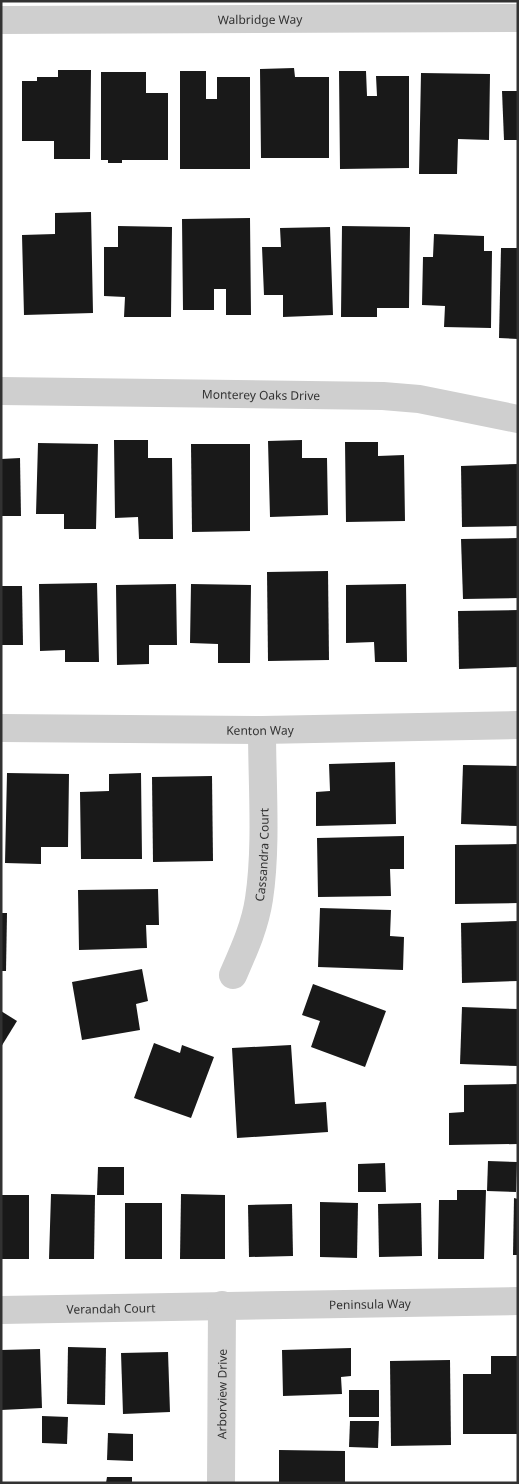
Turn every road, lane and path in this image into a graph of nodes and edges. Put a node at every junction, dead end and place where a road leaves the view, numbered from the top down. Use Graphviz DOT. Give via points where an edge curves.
graph roads {
  1 [pos="518,18"];
  2 [pos="1,20"];
  3 [pos="1,391"];
  4 [pos="518,419"];
  5 [pos="518,725"];
  6 [pos="1,728"];
  7 [pos="262,730"];
  8 [pos="233,975"];
  9 [pos="518,1301"];
  10 [pos="222,1305"];
  11 [pos="1,1310"];
  12 [pos="221,1483"];
  1 -- 2 [label="street, Walbridge Way"];
  3 -- 4 [label="street, Monterey Oaks Drive" via="383,396 419,399"];
  5 -- 7 [label="street, Kenton Way"];
  6 -- 7 [label="street, Kenton Way"];
  7 -- 8 [label="street, Cassandra Court" via="259,899 251,934"];
  9 -- 10 [label="street, Peninsula Way"];
  10 -- 11 [label="street, Verandah Court"];
  10 -- 12 [label="street, Arborview Drive"];
}
